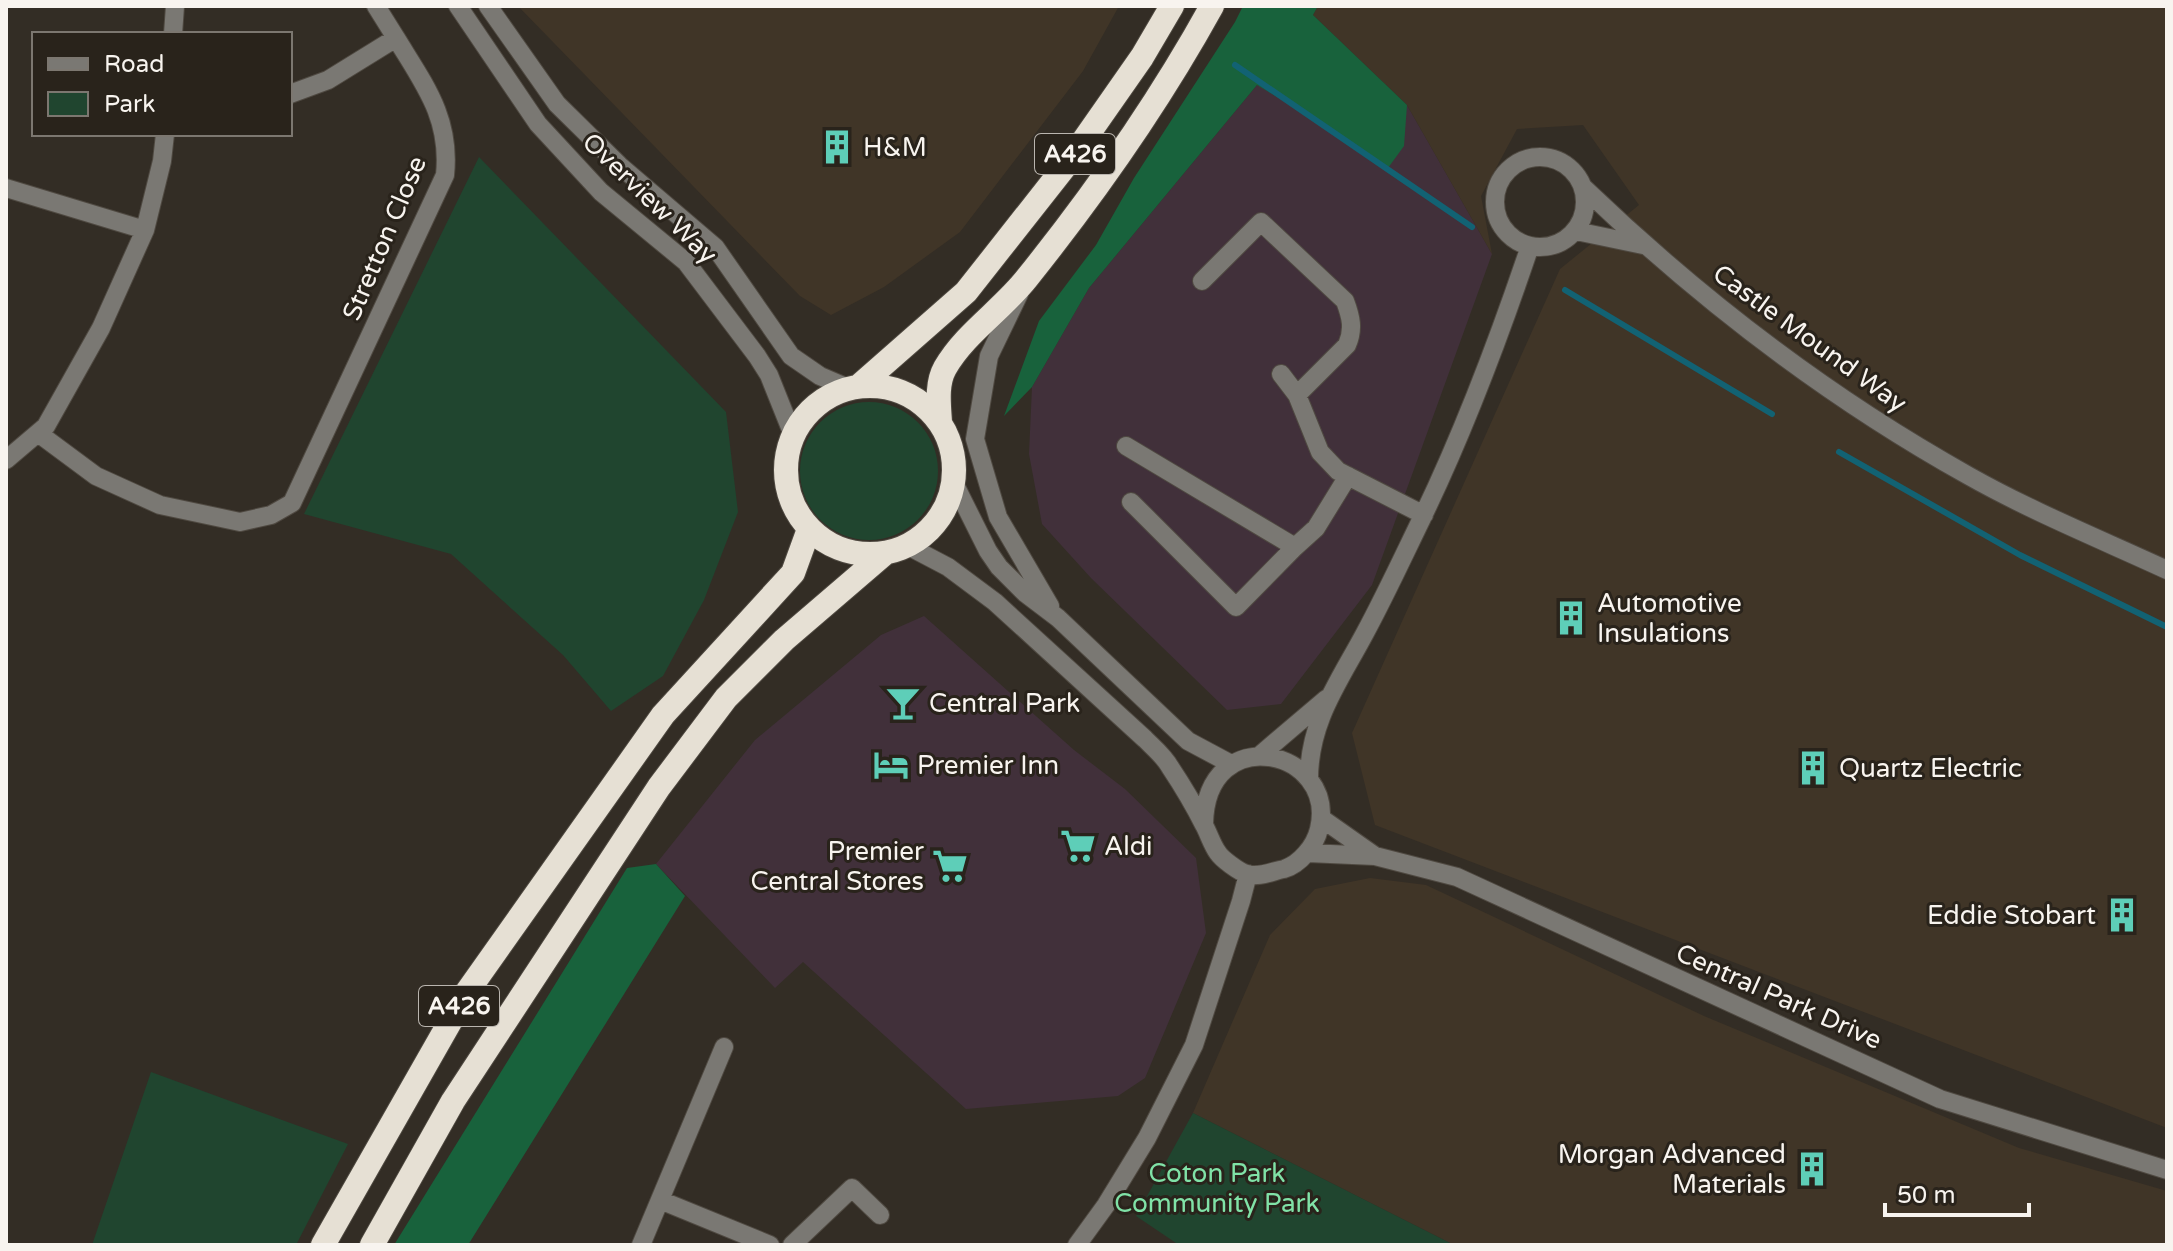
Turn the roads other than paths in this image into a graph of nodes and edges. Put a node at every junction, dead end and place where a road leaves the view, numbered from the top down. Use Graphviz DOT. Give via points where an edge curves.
graph roads {
  1 [pos="175,6"];
  2 [pos="376,6"];
  3 [pos="458,6"];
  4 [pos="488,6"];
  5 [pos="1172,6"];
  6 [pos="1212,6"];
  7 [pos="173,32"];
  8 [pos="396,38"];
  9 [pos="292,93"];
  10 [pos="165,136"];
  11 [pos="6,188"];
  12 [pos="1584,188"];
  13 [pos="145,230"];
  14 [pos="1576,231"];
  15 [pos="1643,245"];
  16 [pos="1530,246"];
  17 [pos="1025,280"];
  18 [pos="1202,281"];
  19 [pos="1281,374"];
  20 [pos="853,387"];
  21 [pos="1297,395"];
  22 [pos="940,422"];
  23 [pos="38,433"];
  24 [pos="793,435"];
  25 [pos="1126,446"];
  26 [pos="6,460"];
  27 [pos="1348,476"];
  28 [pos="954,483"];
  29 [pos="1131,502"];
  30 [pos="1424,515"];
  31 [pos="809,529"];
  32 [pos="908,546"];
  33 [pos="1295,547"];
  34 [pos="883,555"];
  35 [pos="2167,570"];
  36 [pos="1058,618"];
  37 [pos="1326,699"];
  38 [pos="1259,756"];
  39 [pos="1231,764"];
  40 [pos="1309,779"];
  41 [pos="1321,818"];
  42 [pos="1204,824"];
  43 [pos="1308,853"];
  44 [pos="1375,856"];
  45 [pos="1248,874"];
  46 [pos="724,1047"];
  47 [pos="2167,1170"];
  48 [pos="660,1200"];
  49 [pos="880,1215"];
  50 [pos="1081,1238"];
  51 [pos="323,1245"];
  52 [pos="372,1245"];
  53 [pos="641,1245"];
  54 [pos="770,1245"];
  55 [pos="792,1245"];
  56 [pos="1061,1245"];
  1 -- 7 [label="street"];
  2 -- 8 [label="street, Stretton Close"];
  3 -- 24 [label="street, Overview Way" via="538,124 601,192 686,262 769,375"];
  4 -- 20 [label="street, Overview Way" via="557,104 715,247 791,356 820,376"];
  5 -- 20 [label="highway, A426" via="1070,160 966,292"];
  6 -- 17 [label="highway, A426" via="1173,76"];
  8 -- 9 [label="street" via="328,80"];
  8 -- 23 [label="street, Stretton Close" via="444,126 445,175 292,503 271,515 240,522 160,505 96,476"];
  10 -- 13 [label="street"];
  11 -- 13 [label="street"];
  12 -- 14 [label="street" via="1586,203"];
  12 -- 15 [label="street, Castle Mound Way"];
  12 -- 16 [label="street" via="1566,164 1553,158 1537,156 1510,168 1495,194 1495,209 1507,233"];
  13 -- 23 [label="street" via="101,328"];
  14 -- 15 [label="street, Castle Mound Way"];
  14 -- 16 [label="street" via="1550,247"];
  15 -- 35 [label="street, Castle Mound Way" via="1814,379 1905,439 1972,478"];
  16 -- 30 [label="street"];
  17 -- 22 [label="highway, A426" via="943,370"];
  17 -- 36 [label="street" via="989,356 975,439 998,517"];
  18 -- 21 [label="street" via="1261,222 1345,301 1352,334 1347,345"];
  19 -- 21 [label="street"];
  20 -- 22 [label="highway" via="882,386 905,393"];
  20 -- 24 [label="highway" via="825,398"];
  21 -- 27 [label="street" via="1320,452"];
  22 -- 28 [label="highway" via="955,462"];
  23 -- 26 [label="street"];
  24 -- 31 [label="highway" via="786,485 794,509"];
  25 -- 33 [label="street"];
  27 -- 30 [label="street"];
  27 -- 33 [label="street" via="1316,528"];
  28 -- 32 [label="highway" via="946,509 930,531"];
  28 -- 36 [label="street" via="999,567"];
  29 -- 33 [label="street" via="1236,607"];
  30 -- 37 [label="street"];
  31 -- 34 [label="highway" via="830,546"];
  31 -- 51 [label="highway, A426" via="793,573 663,715 467,992"];
  32 -- 34 [label="highway"];
  32 -- 42 [label="street" via="995,602 1145,739 1168,763"];
  34 -- 52 [label="highway, A426" via="726,698 666,778 453,1101"];
  36 -- 39 [label="street" via="1188,741"];
  37 -- 38 [label="street"];
  37 -- 40 [label="street" via="1309,759"];
  38 -- 39 [label="street"];
  38 -- 40 [label="street" via="1283,759"];
  39 -- 42 [label="street" via="1218,775 1204,802"];
  40 -- 41 [label="street" via="1320,801"];
  41 -- 43 [label="street"];
  41 -- 44 [label="street, Central Park Drive"];
  42 -- 45 [label="street" via="1219,855"];
  43 -- 44 [label="street, Central Park Drive"];
  43 -- 45 [label="street" via="1289,867"];
  44 -- 47 [label="street, Central Park Drive" via="1457,877 1940,1099"];
  45 -- 50 [label="street" via="1194,1045 1147,1138"];
  46 -- 48 [label="street"];
  48 -- 53 [label="street"];
  48 -- 54 [label="street"];
  49 -- 55 [label="street" via="852,1188"];
  50 -- 56 [label="street"];
}
